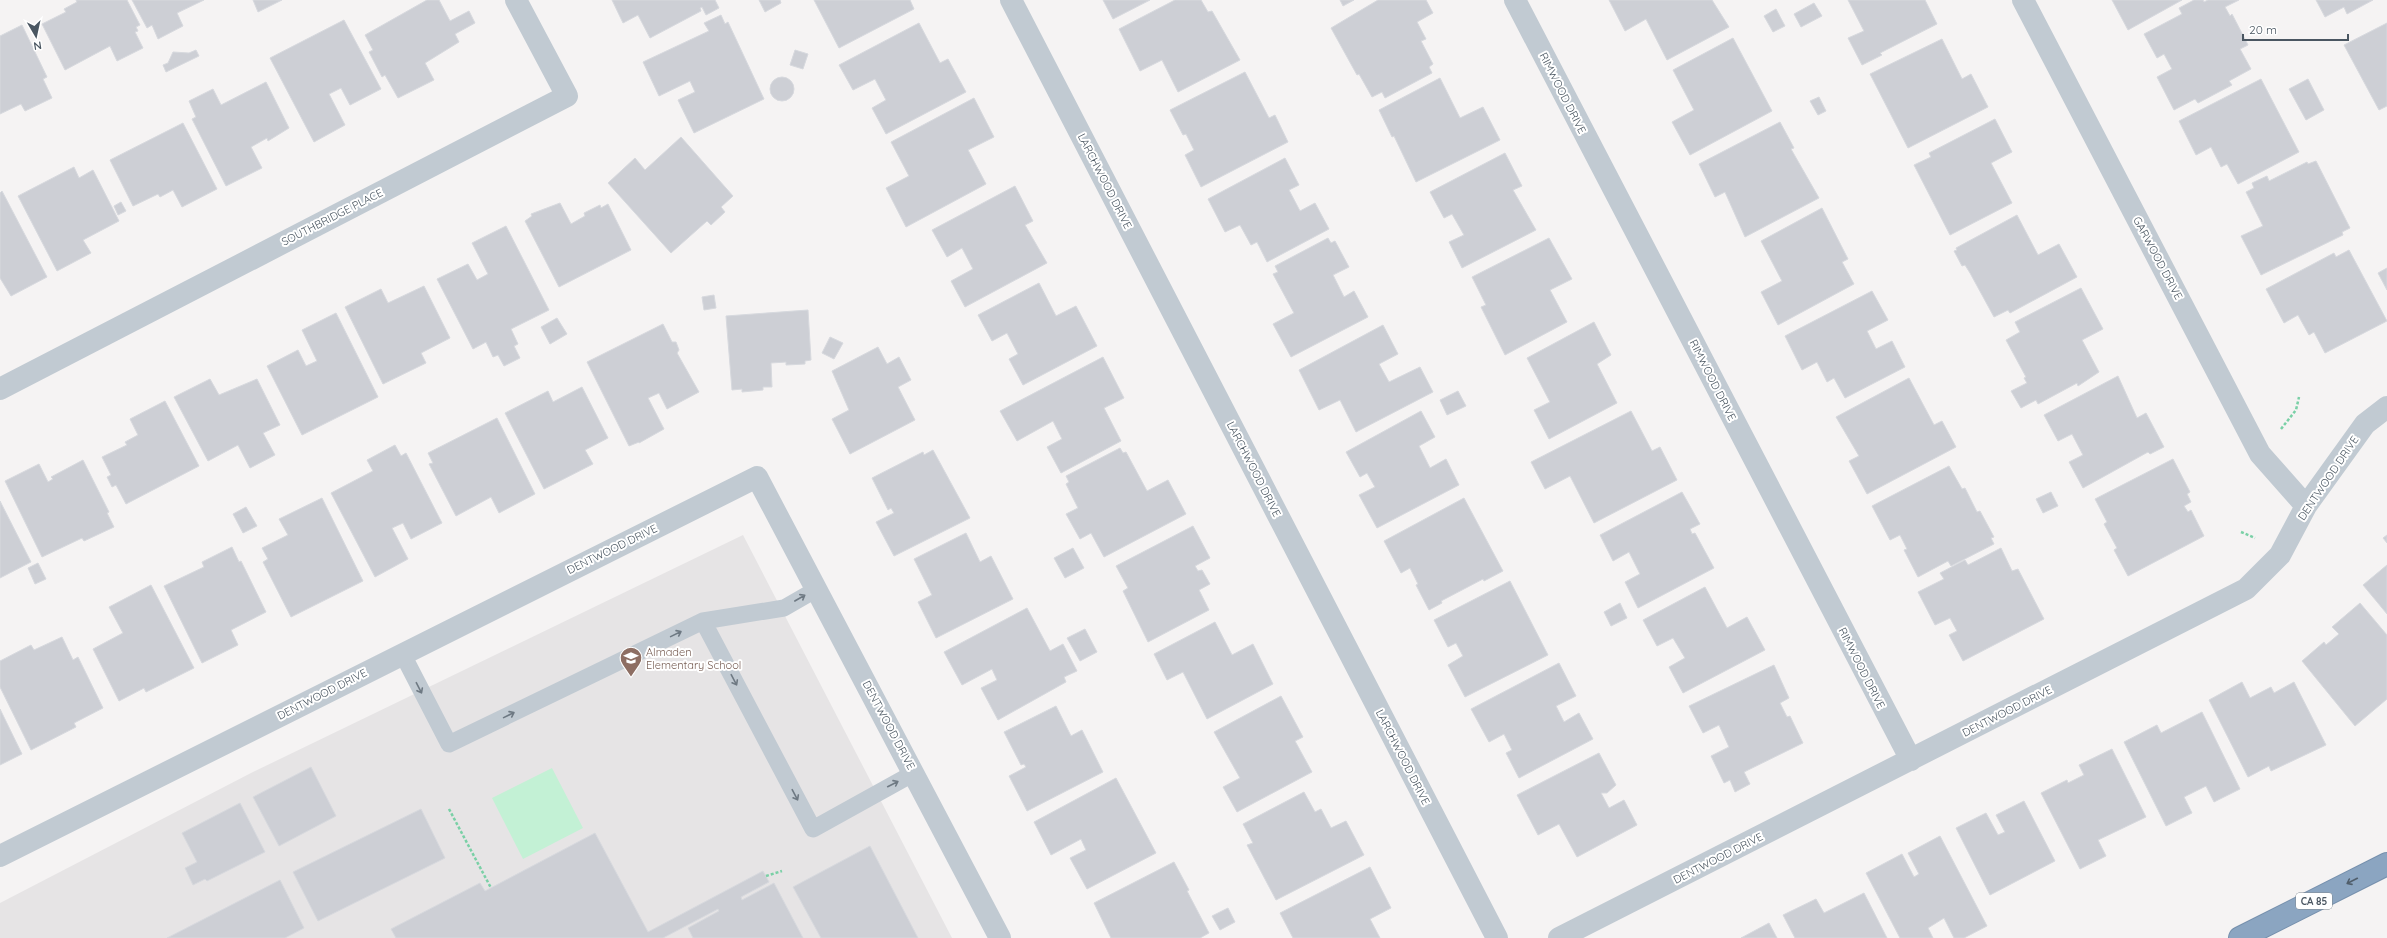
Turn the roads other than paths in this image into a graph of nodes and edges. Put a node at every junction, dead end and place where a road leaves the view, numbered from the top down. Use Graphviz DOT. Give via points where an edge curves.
graph roads {
  1 [pos="516,0"];
  2 [pos="1011,0"];
  3 [pos="1515,0"];
  4 [pos="2023,0"];
  5 [pos="0,389"];
  6 [pos="2387,407"];
  7 [pos="2306,506"];
  8 [pos="817,589"];
  9 [pos="703,621"];
  10 [pos="402,653"];
  11 [pos="1911,760"];
  12 [pos="914,773"];
  13 [pos="0,856"];
  14 [pos="2387,864"];
  15 [pos="1000,938"];
  16 [pos="1497,938"];
  17 [pos="1559,938"];
  18 [pos="2240,938"];
  1 -- 5 [label="street, SOUTHBRIDGE PLACE" via="567,96"];
  2 -- 16 [label="street, LARCHWOOD DRIVE"];
  3 -- 11 [label="street, RIMWOOD DRIVE"];
  4 -- 7 [label="street, GARWOOD DRIVE" via="2260,454"];
  6 -- 7 [label="street, DENTWOOD DRIVE" via="2365,424"];
  7 -- 11 [label="street, DENTWOOD DRIVE" via="2280,555 2246,589"];
  9 -- 8 [label="lane, one-way" via="784,608"];
  8 -- 10 [label="street, DENTWOOD DRIVE" via="757,476"];
  8 -- 12 [label="street, DENTWOOD DRIVE"];
  10 -- 9 [label="lane, one-way" via="449,744"];
  9 -- 12 [label="lane, one-way" via="813,829"];
  10 -- 13 [label="street, DENTWOOD DRIVE"];
  11 -- 17 [label="street, DENTWOOD DRIVE"];
  12 -- 15 [label="street, DENTWOOD DRIVE"];
  14 -- 18 [label="highway, CA 85, one-way"];
}
